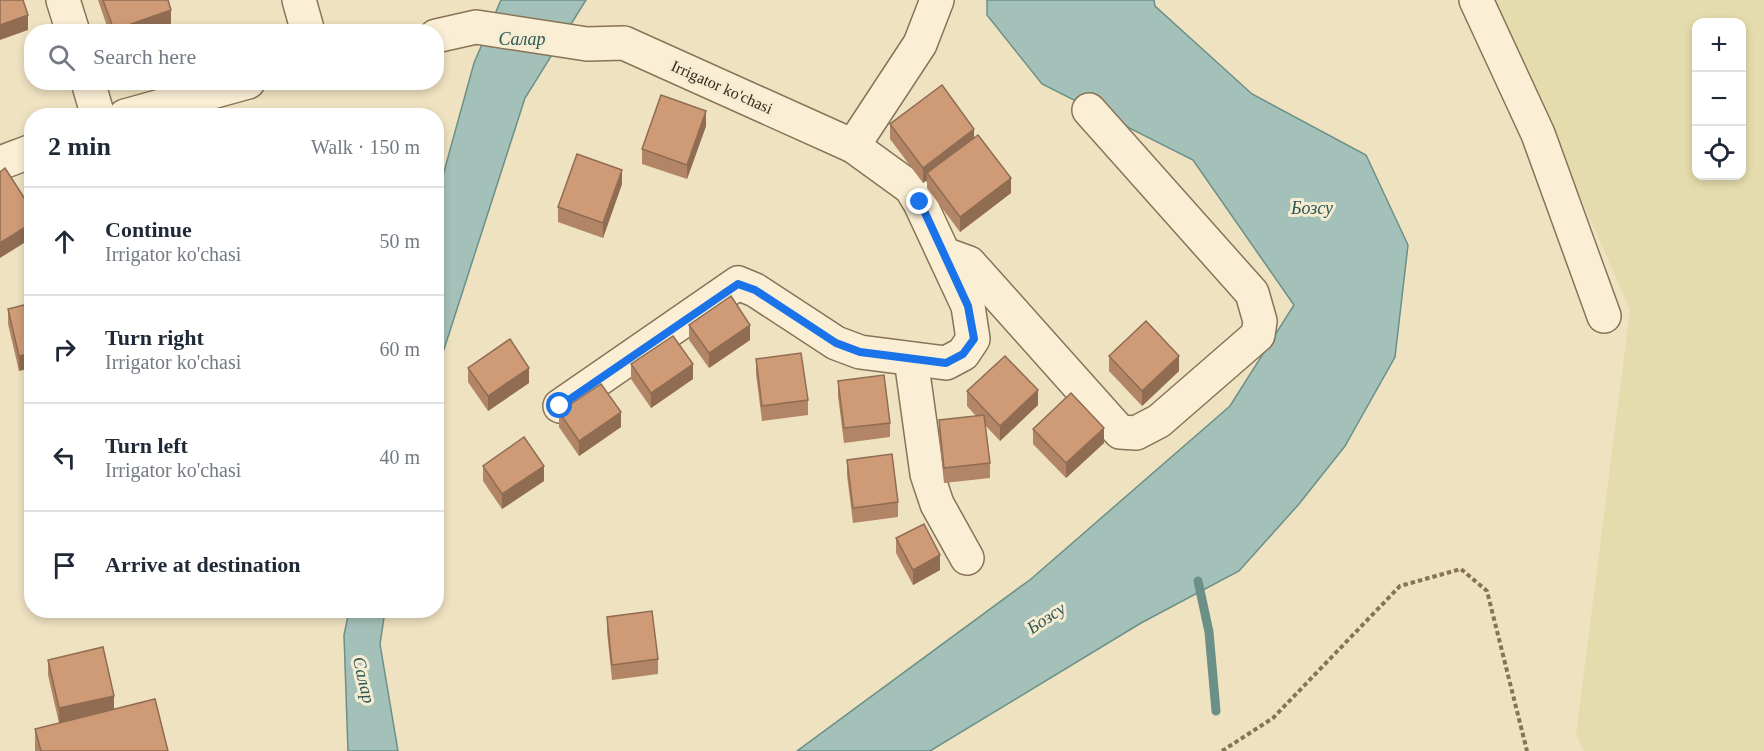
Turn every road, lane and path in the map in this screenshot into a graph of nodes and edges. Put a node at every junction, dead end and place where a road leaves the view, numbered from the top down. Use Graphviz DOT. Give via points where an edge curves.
graph roads {
  1 [pos="63,0"];
  2 [pos="299,0"];
  3 [pos="937,0"];
  4 [pos="1476,0"];
  5 [pos="70,24"];
  6 [pos="306,24"];
  7 [pos="444,34"];
  8 [pos="90,90"];
  9 [pos="219,90"];
  10 [pos="96,108"];
  11 [pos="154,108"];
  12 [pos="1089,110"];
  13 [pos="853,146"];
  14 [pos="24,154"];
  15 [pos="0,163"];
  16 [pos="944,254"];
  17 [pos="1604,316"];
  18 [pos="911,359"];
  19 [pos="560,406"];
  20 [pos="967,558"];
  21 [pos="1221,751"];
  22 [pos="1527,751"];
  1 -- 5 [label="street"];
  2 -- 6 [label="street"];
  3 -- 13 [label="street" via="920,44"];
  4 -- 17 [label="street" via="1538,134"];
  7 -- 13 [label="street, Irrigator ko'chasi" via="476,27 587,44 624,43"];
  8 -- 10 [label="street"];
  9 -- 11 [label="street"];
  12 -- 16 [label="street" via="1251,293 1260,321 1258,335 1159,421 1136,433 1120,432 969,263"];
  13 -- 16 [label="street, Irrigator ko'chasi" via="910,188"];
  14 -- 15 [label="street"];
  16 -- 18 [label="street, Irrigator ko'chasi" via="968,306 974,339 963,354 946,363"];
  18 -- 19 [label="street, Irrigator ko'chasi" via="860,352 836,343 755,290 738,284"];
  18 -- 20 [label="street" via="927,474 937,504"];
  21 -- 22 [label="path" via="1274,718 1400,586 1461,569 1487,591"];
}
